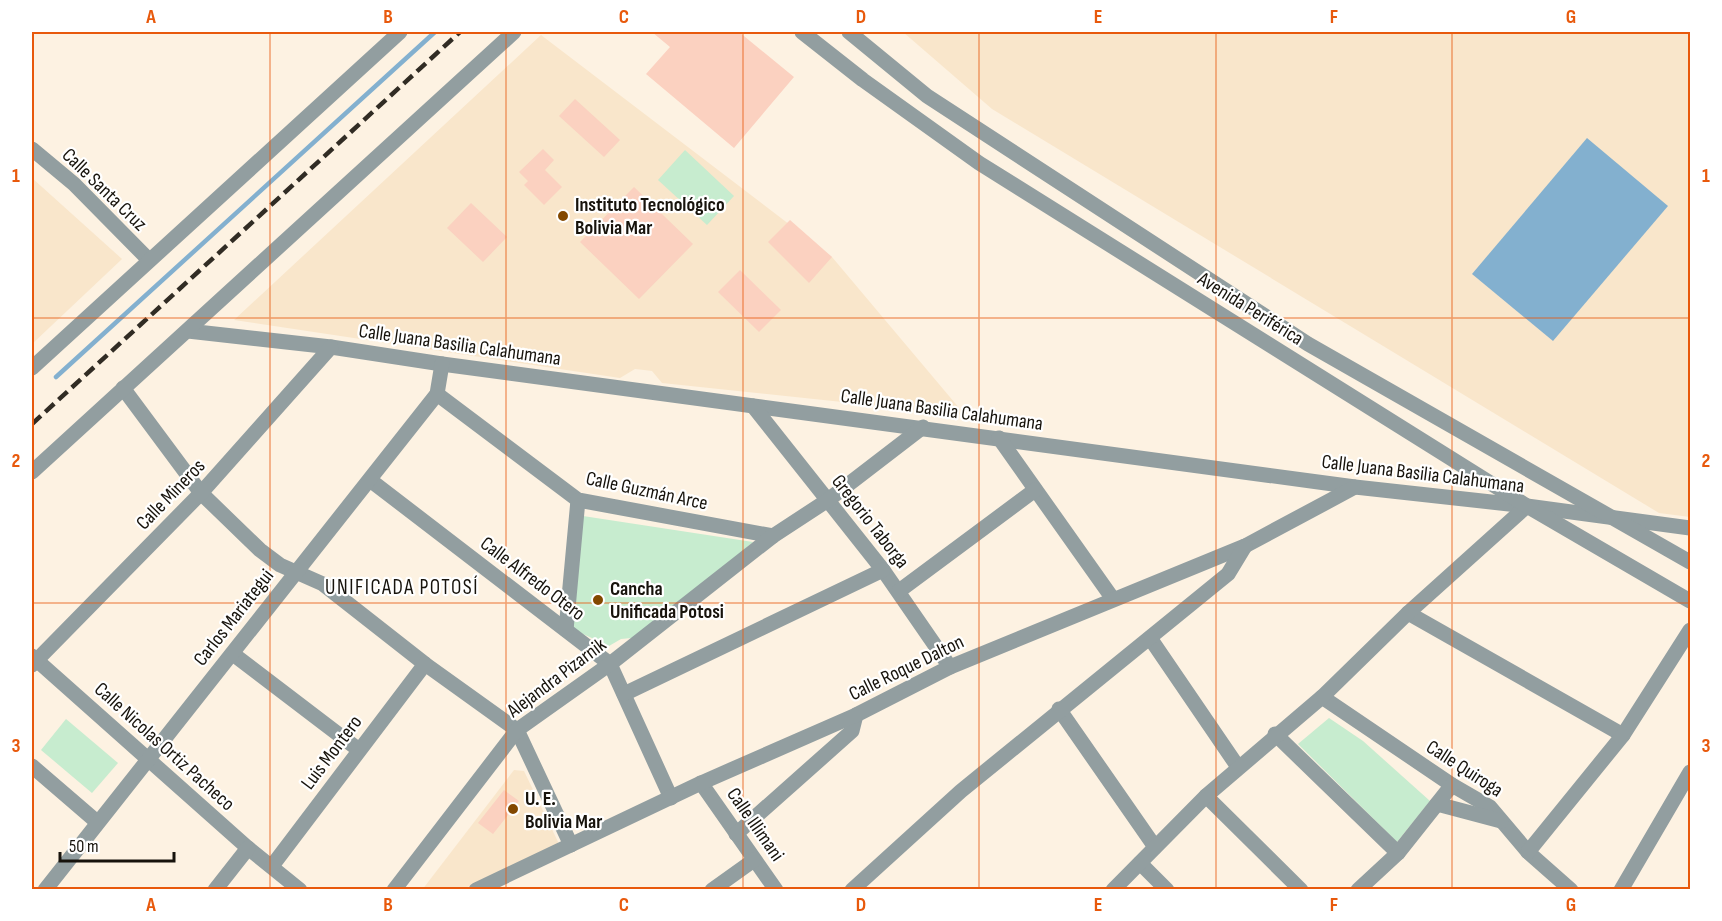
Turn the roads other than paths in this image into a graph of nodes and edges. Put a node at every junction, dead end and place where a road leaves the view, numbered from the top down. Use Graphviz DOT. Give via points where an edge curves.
graph roads {
  1 [pos="400,32"];
  2 [pos="514,32"];
  3 [pos="802,32"];
  4 [pos="849,32"];
  5 [pos="32,148"];
  6 [pos="149,260"];
  7 [pos="188,331"];
  8 [pos="330,347"];
  9 [pos="442,364"];
  10 [pos="32,368"];
  11 [pos="123,388"];
  12 [pos="437,394"];
  13 [pos="753,406"];
  14 [pos="923,427"];
  15 [pos="999,438"];
  16 [pos="32,472"];
  17 [pos="370,480"];
  18 [pos="1355,487"];
  19 [pos="1035,490"];
  20 [pos="201,494"];
  21 [pos="578,500"];
  22 [pos="828,500"];
  23 [pos="1527,506"];
  24 [pos="1611,517"];
  25 [pos="1690,528"];
  26 [pos="773,536"];
  27 [pos="1245,546"];
  28 [pos="1690,562"];
  29 [pos="883,570"];
  30 [pos="296,571"];
  31 [pos="899,591"];
  32 [pos="1113,599"];
  33 [pos="1690,601"];
  34 [pos="1408,613"];
  35 [pos="566,630"];
  36 [pos="1690,630"];
  37 [pos="1150,638"];
  38 [pos="233,654"];
  39 [pos="33,660"];
  40 [pos="424,664"];
  41 [pos="610,664"];
  42 [pos="950,667"];
  43 [pos="624,693"];
  44 [pos="1322,697"];
  45 [pos="1059,709"];
  46 [pos="856,715"];
  47 [pos="517,730"];
  48 [pos="1275,734"];
  49 [pos="1623,735"];
  50 [pos="359,750"];
  51 [pos="147,759"];
  52 [pos="32,766"];
  53 [pos="1238,766"];
  54 [pos="1690,772"];
  55 [pos="701,783"];
  56 [pos="1452,785"];
  57 [pos="1206,796"];
  58 [pos="671,798"];
  59 [pos="1437,804"];
  60 [pos="1501,821"];
  61 [pos="97,822"];
  62 [pos="736,834"];
  63 [pos="571,845"];
  64 [pos="1155,847"];
  65 [pos="248,848"];
  66 [pos="1528,852"];
  67 [pos="1398,853"];
  68 [pos="754,860"];
  69 [pos="1140,862"];
  70 [pos="272,866"];
  71 [pos="493,885"];
  72 [pos="1367,887"];
  73 [pos="45,890"];
  74 [pos="215,890"];
  75 [pos="300,890"];
  76 [pos="394,890"];
  77 [pos="476,890"];
  78 [pos="712,890"];
  79 [pos="776,890"];
  80 [pos="852,890"];
  81 [pos="1113,890"];
  82 [pos="1167,890"];
  83 [pos="1301,890"];
  84 [pos="1571,890"];
  85 [pos="1621,890"];
  1 -- 6 [label="street"];
  2 -- 7 [label="street"];
  3 -- 23 [label="street, Avenida Periférica" via="979,163"];
  4 -- 24 [label="street, Avenida Periférica" via="927,96 1308,344"];
  5 -- 6 [label="street, Calle Santa Cruz" via="74,184"];
  6 -- 10 [label="street"];
  7 -- 8 [label="street, Calle Juana Basilia Calahumana"];
  7 -- 11 [label="street"];
  8 -- 9 [label="street, Calle Juana Basilia Calahumana"];
  8 -- 20 [label="street, Calle Mineros"];
  9 -- 12 [label="street, Carlos Mariategui"];
  9 -- 13 [label="street, Calle Juana Basilia Calahumana"];
  11 -- 16 [label="street"];
  11 -- 20 [label="street"];
  12 -- 17 [label="street, Carlos Mariategui"];
  12 -- 21 [label="street, Calle Guzmán Arce"];
  13 -- 14 [label="street, Calle Juana Basilia Calahumana"];
  13 -- 22 [label="street, Gregorio Taborga"];
  14 -- 15 [label="street, Calle Juana Basilia Calahumana"];
  14 -- 22 [label="street, Alejandra Pizarnik"];
  15 -- 18 [label="street, Calle Juana Basilia Calahumana"];
  15 -- 19 [label="street"];
  17 -- 30 [label="street, Carlos Mariategui"];
  17 -- 35 [label="street, Calle Alfredo Otero"];
  18 -- 23 [label="street, Calle Juana Basilia Calahumana"];
  18 -- 27 [label="street, Calle Roque Dalton"];
  19 -- 31 [label="street"];
  19 -- 32 [label="street"];
  20 -- 30 [label="street" via="260,550"];
  20 -- 39 [label="street, Calle Mineros"];
  21 -- 26 [label="street, Calle Guzmán Arce"];
  21 -- 35 [label="street"];
  22 -- 26 [label="street, Alejandra Pizarnik"];
  22 -- 29 [label="street, Gregorio Taborga"];
  23 -- 24 [label="street, Calle Juana Basilia Calahumana"];
  23 -- 33 [label="street, Avenida Periférica"];
  23 -- 34 [label="street"];
  24 -- 25 [label="street, Calle Juana Basilia Calahumana"];
  24 -- 28 [label="street, Avenida Periférica"];
  26 -- 41 [label="street, Alejandra Pizarnik"];
  27 -- 32 [label="street, Calle Roque Dalton"];
  27 -- 37 [label="street" via="1228,574"];
  29 -- 31 [label="street, Gregorio Taborga"];
  29 -- 43 [label="street"];
  30 -- 38 [label="street, Carlos Mariategui"];
  30 -- 40 [label="street" via="323,584"];
  31 -- 42 [label="street, Gregorio Taborga"];
  32 -- 42 [label="street, Calle Roque Dalton"];
  34 -- 44 [label="street"];
  34 -- 49 [label="street"];
  35 -- 41 [label="street, Calle Alfredo Otero"];
  36 -- 49 [label="street"];
  37 -- 45 [label="street"];
  37 -- 53 [label="street"];
  38 -- 50 [label="street"];
  38 -- 51 [label="street, Carlos Mariategui"];
  39 -- 51 [label="street, Calle Nicolas Ortiz Pacheco"];
  40 -- 47 [label="street"];
  40 -- 50 [label="street, Luis Montero"];
  41 -- 43 [label="street, Calle Alfredo Otero"];
  41 -- 47 [label="street, Alejandra Pizarnik"];
  42 -- 46 [label="street, Calle Roque Dalton"];
  43 -- 58 [label="street, Calle Alfredo Otero"];
  44 -- 48 [label="street"];
  44 -- 56 [label="street, Calle Quiroga"];
  45 -- 64 [label="street"];
  45 -- 80 [label="street" via="961,790"];
  46 -- 55 [label="street, Calle Roque Dalton"];
  46 -- 62 [label="street" via="852,731"];
  47 -- 63 [label="street"];
  47 -- 76 [label="street, Alejandra Pizarnik"];
  48 -- 53 [label="street"];
  48 -- 67 [label="street"];
  49 -- 66 [label="street"];
  50 -- 70 [label="street, Luis Montero"];
  51 -- 61 [label="street, Carlos Mariategui"];
  51 -- 65 [label="street, Calle Nicolas Ortiz Pacheco"];
  52 -- 61 [label="street"];
  53 -- 57 [label="street"];
  54 -- 85 [label="street"];
  55 -- 58 [label="street, Calle Roque Dalton"];
  55 -- 62 [label="street, Calle Illimani"];
  56 -- 59 [label="street"];
  56 -- 60 [label="street, Calle Quiroga" via="1490,807"];
  57 -- 64 [label="street"];
  57 -- 83 [label="street"];
  58 -- 63 [label="street, Calle Roque Dalton"];
  59 -- 60 [label="street"];
  59 -- 67 [label="street"];
  60 -- 66 [label="street, Calle Quiroga"];
  61 -- 73 [label="street, Carlos Mariategui"];
  62 -- 68 [label="street, Calle Illimani"];
  63 -- 71 [label="street, Calle Roque Dalton"];
  64 -- 69 [label="street"];
  65 -- 70 [label="street, Calle Nicolas Ortiz Pacheco"];
  65 -- 74 [label="street"];
  66 -- 84 [label="street, Calle Quiroga"];
  67 -- 72 [label="street"];
  68 -- 78 [label="street"];
  68 -- 79 [label="street, Calle Illimani"];
  69 -- 81 [label="street"];
  69 -- 82 [label="street"];
  70 -- 75 [label="street, Calle Nicolas Ortiz Pacheco"];
  71 -- 77 [label="street, Calle Roque Dalton"];
}
